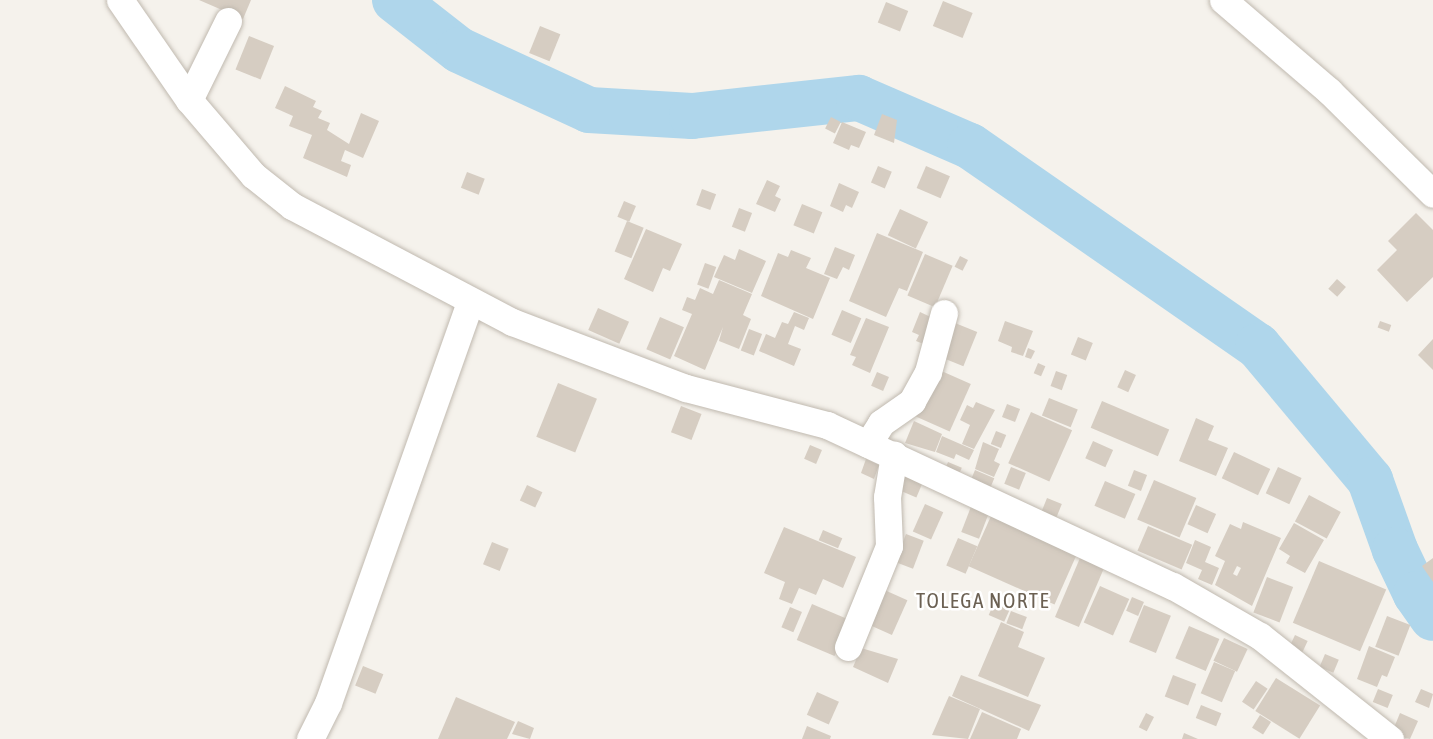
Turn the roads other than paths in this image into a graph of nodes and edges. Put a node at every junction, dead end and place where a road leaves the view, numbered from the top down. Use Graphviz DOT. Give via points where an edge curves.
graph roads {
  1 [pos="120,0"];
  2 [pos="1223,0"];
  3 [pos="228,21"];
  4 [pos="189,100"];
  5 [pos="1433,194"];
  6 [pos="470,302"];
  7 [pos="944,313"];
  8 [pos="868,444"];
  9 [pos="894,455"];
  10 [pos="848,647"];
  11 [pos="310,739"];
  12 [pos="1390,739"];
  1 -- 4 [label="street"];
  2 -- 5 [label="street" via="1329,91"];
  3 -- 4 [label="street"];
  4 -- 6 [label="street" via="253,175 292,206"];
  6 -- 8 [label="street" via="686,388 826,425"];
  6 -- 11 [label="street" via="328,703"];
  7 -- 8 [label="street" via="928,372 912,401 881,423"];
  8 -- 9 [label="street"];
  9 -- 10 [label="street" via="887,497 889,546"];
  9 -- 12 [label="street" via="1173,586 1260,636"];
}
